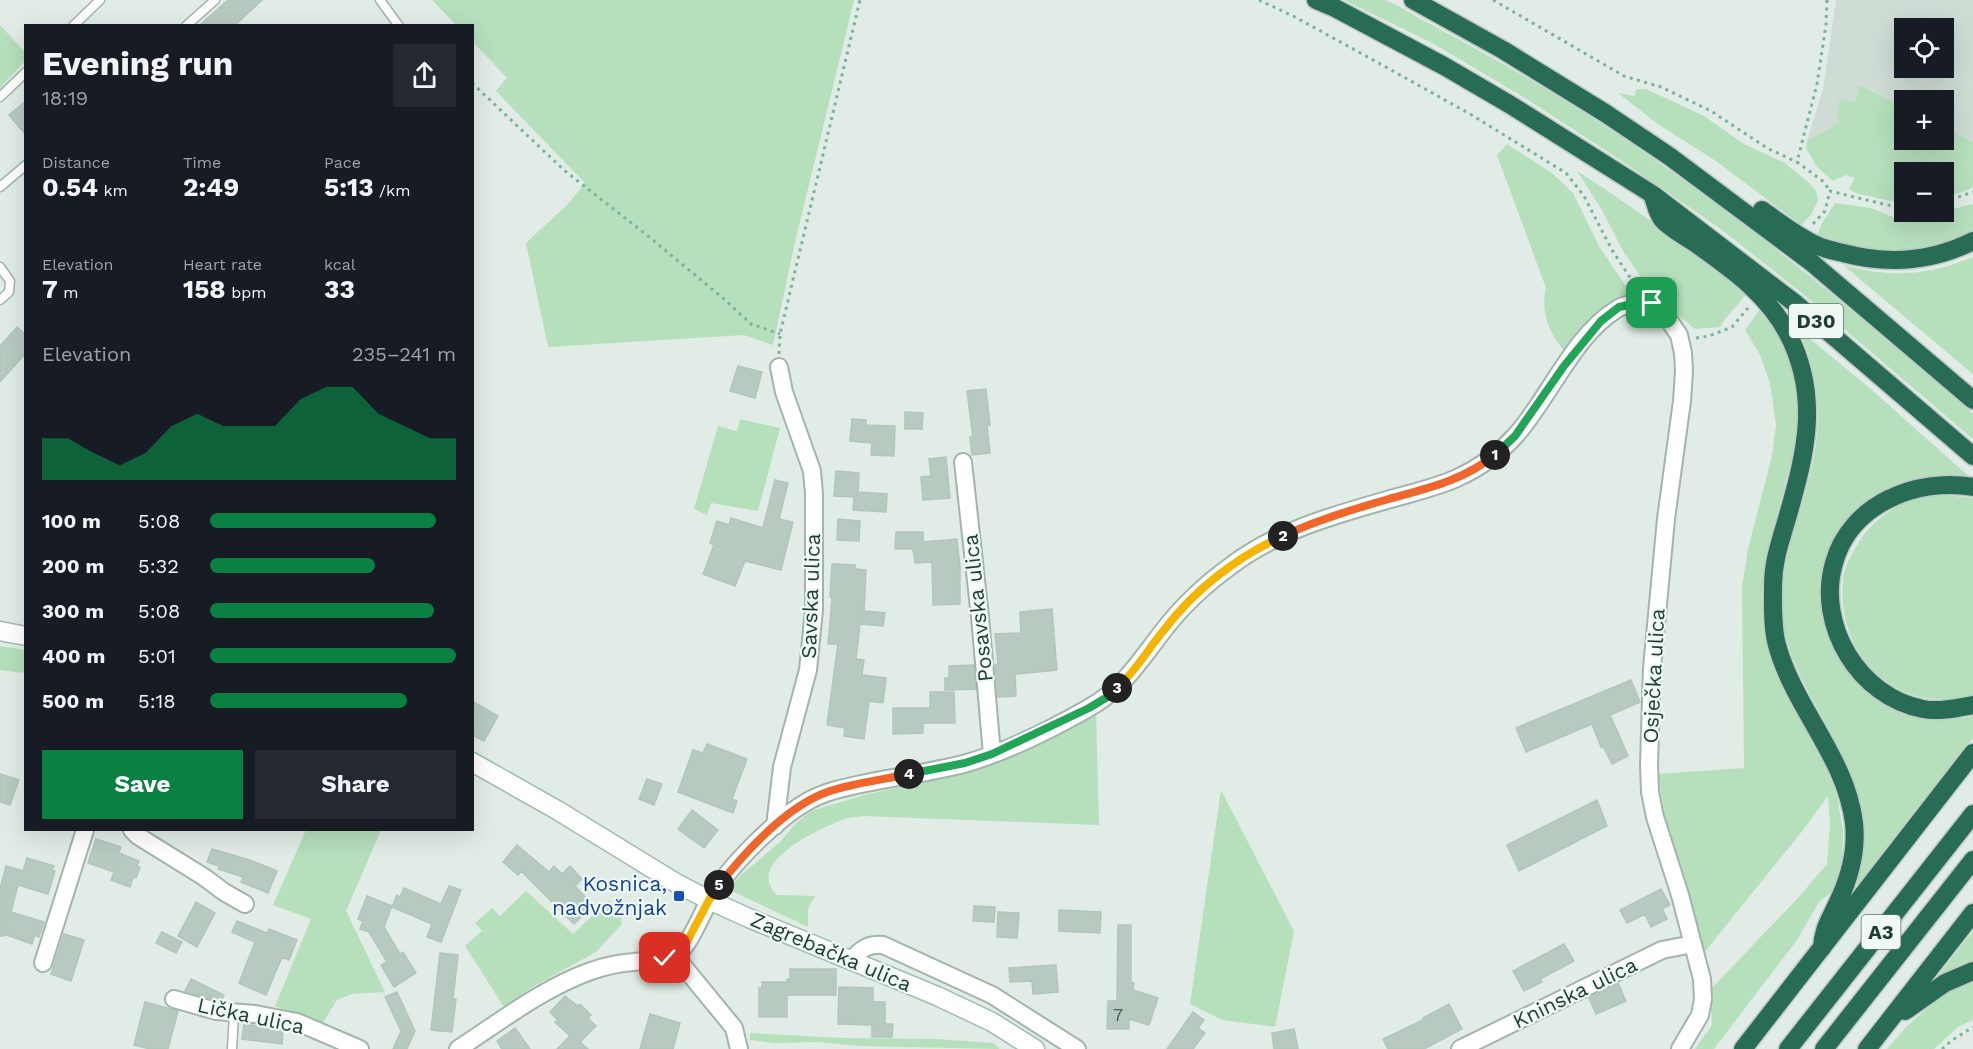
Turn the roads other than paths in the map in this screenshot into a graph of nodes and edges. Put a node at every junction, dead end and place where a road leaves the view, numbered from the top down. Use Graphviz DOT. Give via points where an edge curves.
graph roads {
  1 [pos="100,0"];
  2 [pos="215,0"];
  3 [pos="380,0"];
  4 [pos="1316,0"];
  5 [pos="1413,0"];
  6 [pos="75,24"];
  7 [pos="188,24"];
  8 [pos="398,24"];
  9 [pos="24,74"];
  10 [pos="0,97"];
  11 [pos="1669,156"];
  12 [pos="24,167"];
  13 [pos="0,187"];
  14 [pos="1652,194"];
  15 [pos="1973,241"];
  16 [pos="0,267"];
  17 [pos="0,300"];
  18 [pos="779,367"];
  19 [pos="1973,400"];
  20 [pos="1973,456"];
  21 [pos="963,462"];
  22 [pos="1973,488"];
  23 [pos="0,631"];
  24 [pos="24,636"];
  25 [pos="1973,705"];
  26 [pos="1973,753"];
  27 [pos="992,754"];
  28 [pos="474,763"];
  29 [pos="1973,814"];
  30 [pos="775,826"];
  31 [pos="85,831"];
  32 [pos="133,831"];
  33 [pos="1973,860"];
  34 [pos="709,900"];
  35 [pos="245,904"];
  36 [pos="1973,913"];
  37 [pos="1693,944"];
  38 [pos="1822,948"];
  39 [pos="675,956"];
  40 [pos="852,960"];
  41 [pos="43,963"];
  42 [pos="1973,971"];
  43 [pos="174,999"];
  44 [pos="234,1014"];
  45 [pos="1887,1025"];
  46 [pos="232,1049"];
  47 [pos="360,1049"];
  48 [pos="458,1049"];
  49 [pos="739,1049"];
  50 [pos="1035,1049"];
  51 [pos="1077,1049"];
  52 [pos="1460,1049"];
  53 [pos="1680,1049"];
  54 [pos="1743,1049"];
  55 [pos="1788,1049"];
  56 [pos="1824,1049"];
  57 [pos="1868,1049"];
  1 -- 6 [label="lane"];
  2 -- 7 [label="lane"];
  3 -- 8 [label="lane"];
  4 -- 14 [label="highway, D30" via="1509,104"];
  5 -- 11 [label="highway, D30" via="1503,50"];
  9 -- 10 [label="lane"];
  11 -- 15 [label="highway" via="1699,163 1786,227 1827,249 1886,261 1919,259"];
  11 -- 19 [label="highway, D30" via="1811,262"];
  12 -- 13 [label="lane"];
  14 -- 20 [label="highway, D30" via="1796,304"];
  14 -- 38 [label="highway" via="1662,219 1743,278 1769,305 1788,334 1801,365 1808,427 1776,550 1776,644 1836,764 1854,823 1851,872 1823,932"];
  16 -- 17 [label="lane" via="10,281 9,292"];
  18 -- 30 [label="street, Savska ulica" via="812,471 814,610 808,670 782,768"];
  21 -- 27 [label="street, Posavska ulica"];
  22 -- 25 [label="highway" via="1919,488 1875,506 1843,541 1834,562 1831,608 1845,651 1874,686 1901,703 1925,709"];
  23 -- 24 [label="street"];
  26 -- 38 [label="highway"];
  27 -- 30 [label="street" via="828,792 796,808"];
  27 -- 37 [label="street, Osječka ulica" via="1109,696 1205,587 1262,545 1331,516 1430,489 1477,469 1515,436 1601,321 1619,307 1652,303 1679,335 1683,353 1682,400 1653,657 1650,792"];
  28 -- 34 [label="street, Zagrebačka ulica"];
  29 -- 55 [label="highway, A3"];
  30 -- 34 [label="street" via="742,857"];
  31 -- 41 [label="street"];
  32 -- 35 [label="street"];
  33 -- 56 [label="highway, A3"];
  34 -- 39 [label="street" via="682,951"];
  34 -- 40 [label="street, Zagrebačka ulica"];
  36 -- 45 [label="highway"];
  37 -- 52 [label="street, Kninska ulica" via="1662,950"];
  37 -- 53 [label="street, Osječka ulica" via="1703,999 1700,1015"];
  38 -- 54 [label="highway"];
  39 -- 48 [label="street" via="587,972 534,1000"];
  39 -- 49 [label="street" via="734,1028"];
  40 -- 50 [label="street, Zagrebačka ulica" via="992,1022"];
  40 -- 51 [label="street" via="867,946 884,945 992,995"];
  42 -- 45 [label="highway" via="1944,983"];
  43 -- 44 [label="street, Lička ulica"];
  44 -- 46 [label="lane"];
  44 -- 47 [label="street, Lička ulica" via="297,1022"];
  45 -- 57 [label="highway"];
}
